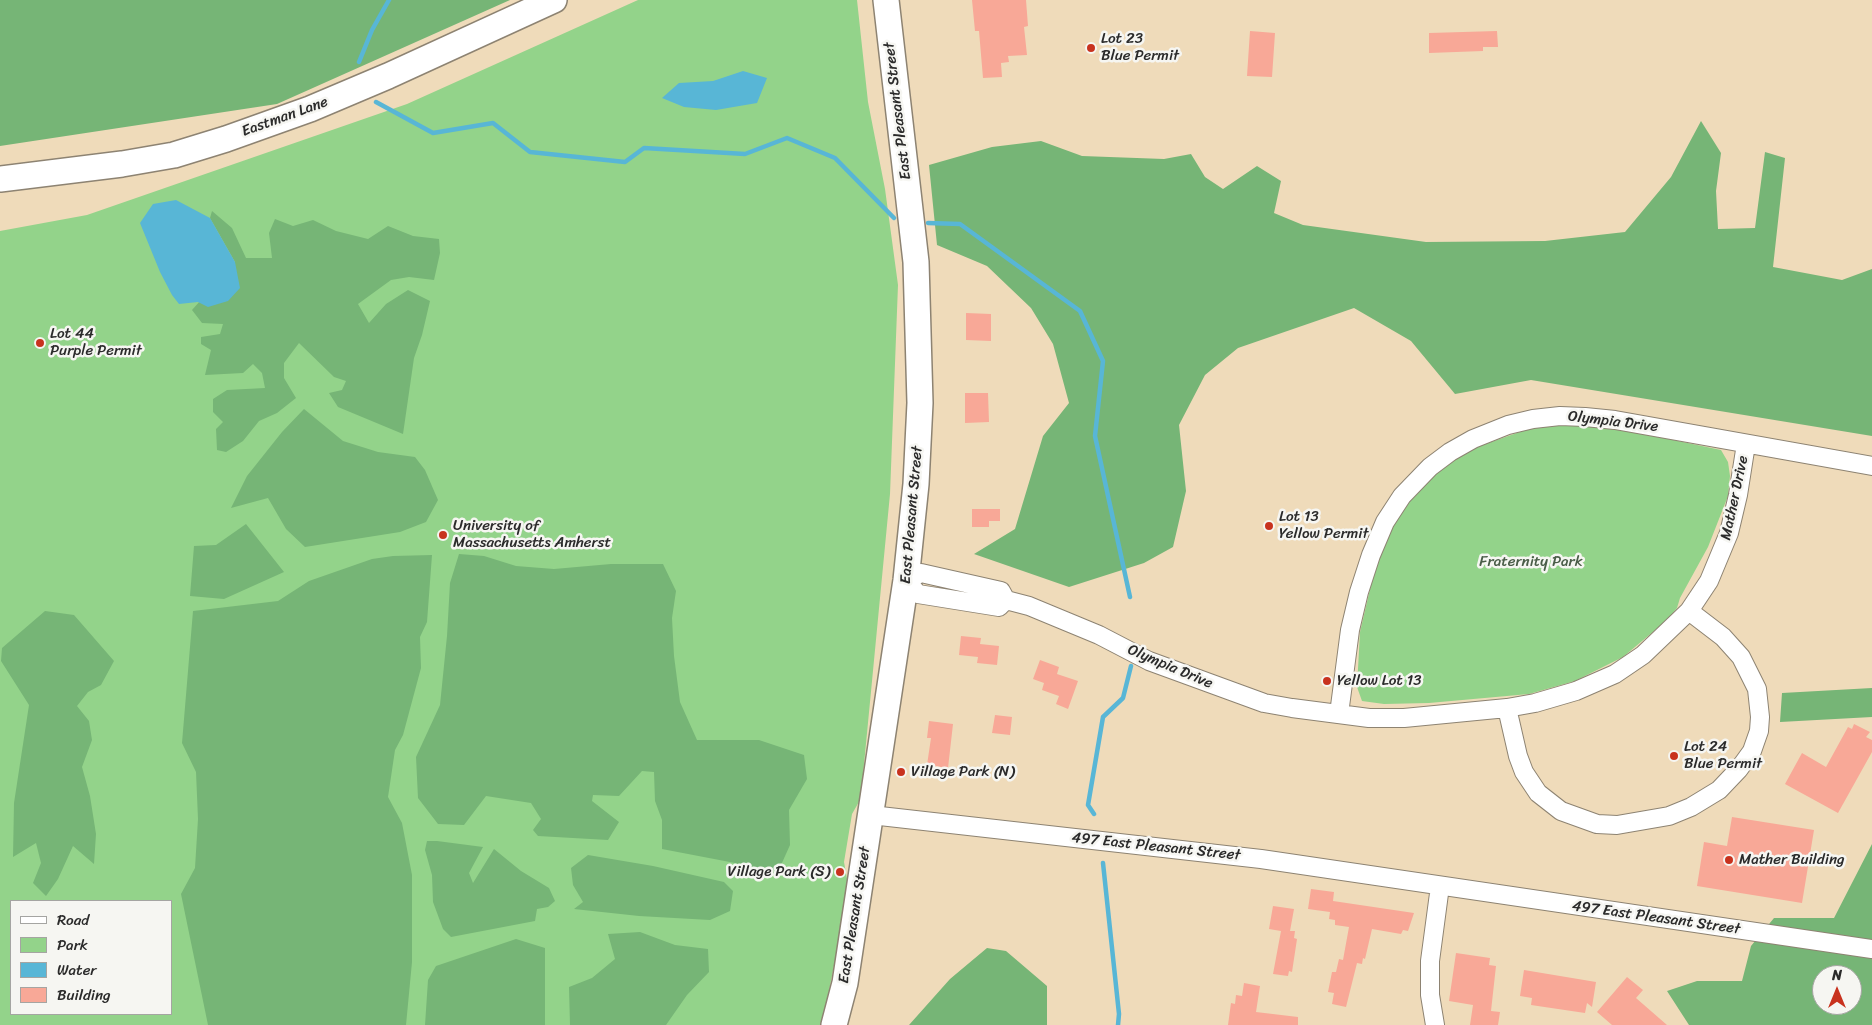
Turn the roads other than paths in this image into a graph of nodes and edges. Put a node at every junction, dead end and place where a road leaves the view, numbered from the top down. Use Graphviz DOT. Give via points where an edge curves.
graph roads {
  1 [pos="554,0"];
  2 [pos="886,0"];
  3 [pos="0,179"];
  4 [pos="1746,444"];
  5 [pos="1872,466"];
  6 [pos="906,580"];
  7 [pos="1689,611"];
  8 [pos="1507,708"];
  9 [pos="1339,714"];
  10 [pos="871,815"];
  11 [pos="1440,886"];
  12 [pos="1872,949"];
  13 [pos="834,1025"];
  14 [pos="1435,1025"];
  1 -- 3 [label="main road, Eastman Lane" via="388,76 226,139 174,155"];
  2 -- 6 [label="main road, East Pleasant Street" via="916,262 920,360 916,484"];
  4 -- 5 [label="street, Mather Drive"];
  4 -- 7 [label="street, Mather Drive" via="1729,533 1709,581"];
  4 -- 9 [label="street, Olympia Drive" via="1615,420 1560,416 1508,425 1450,452 1402,496 1385,522 1371,554 1350,630"];
  6 -- 9 [label="street, Olympia Drive" via="918,594 999,607 1006,600 1029,606 1099,635 1149,661 1251,699"];
  6 -- 10 [label="main road, East Pleasant Street"];
  7 -- 8 [label="street, Mather Drive" via="1643,655 1615,674 1556,698"];
  7 -- 8 [label="street" via="1723,637 1740,657 1752,676 1759,703 1759,731 1752,751 1725,785 1705,799 1669,816 1617,825 1597,824 1561,811 1538,794 1524,772"];
  8 -- 9 [label="street, Olympia Drive" via="1404,718"];
  10 -- 11 [label="street, 497 East Pleasant Street" via="1261,859"];
  10 -- 13 [label="main road, East Pleasant Street" via="845,983"];
  11 -- 12 [label="street, 497 East Pleasant Street"];
  11 -- 14 [label="street" via="1430,961 1430,995"];
}
